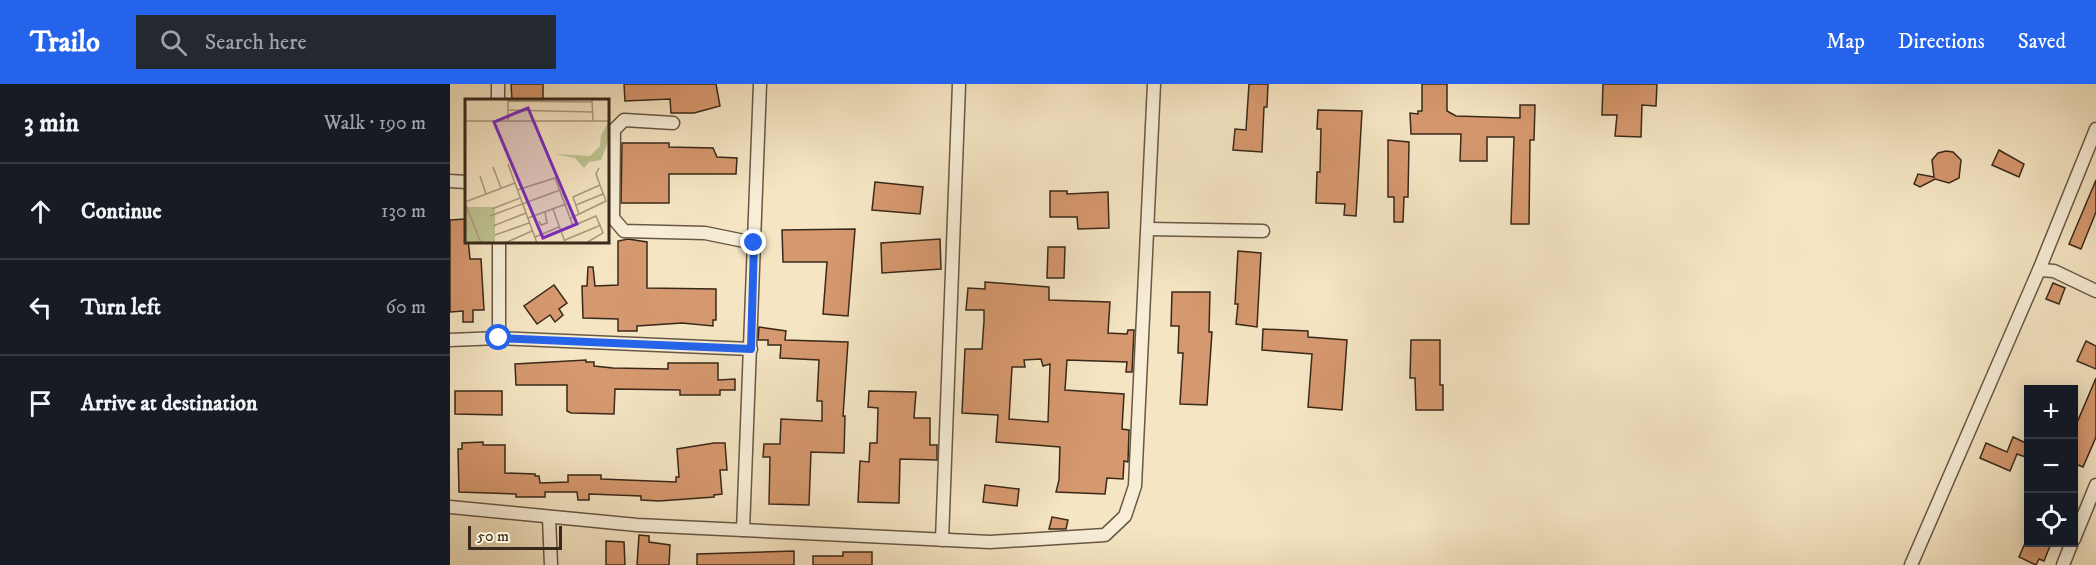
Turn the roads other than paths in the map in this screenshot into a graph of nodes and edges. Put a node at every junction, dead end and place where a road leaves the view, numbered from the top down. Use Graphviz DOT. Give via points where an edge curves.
graph roads {
  1 [pos="760,84"];
  2 [pos="959,84"];
  3 [pos="1154,84"];
  4 [pos="673,123"];
  5 [pos="2096,129"];
  6 [pos="1149,229"];
  7 [pos="1263,231"];
  8 [pos="499,243"];
  9 [pos="754,243"];
  10 [pos="2038,270"];
  11 [pos="2096,291"];
  12 [pos="499,338"];
  13 [pos="450,340"];
  14 [pos="751,349"];
  15 [pos="2096,485"];
  16 [pos="450,507"];
  17 [pos="549,518"];
  18 [pos="2078,529"];
  19 [pos="743,530"];
  20 [pos="942,540"];
  21 [pos="2070,547"];
  22 [pos="551,565"];
  23 [pos="1911,565"];
  24 [pos="2063,565"];
  1 -- 9 [label="street"];
  2 -- 20 [label="street"];
  3 -- 6 [label="street"];
  4 -- 9 [label="street" via="624,120 614,130 613,218 624,231 705,233"];
  5 -- 10 [label="street"];
  6 -- 7 [label="street"];
  6 -- 20 [label="street" via="1135,486 1125,516 1105,535 990,542"];
  8 -- 12 [label="street"];
  9 -- 14 [label="street"];
  10 -- 11 [label="street" via="2054,271"];
  10 -- 23 [label="street"];
  12 -- 13 [label="street"];
  12 -- 14 [label="street"];
  14 -- 19 [label="street"];
  15 -- 18 [label="street"];
  16 -- 17 [label="street"];
  17 -- 19 [label="street"];
  17 -- 22 [label="street"];
  19 -- 20 [label="street"];
  21 -- 24 [label="street"];
}
